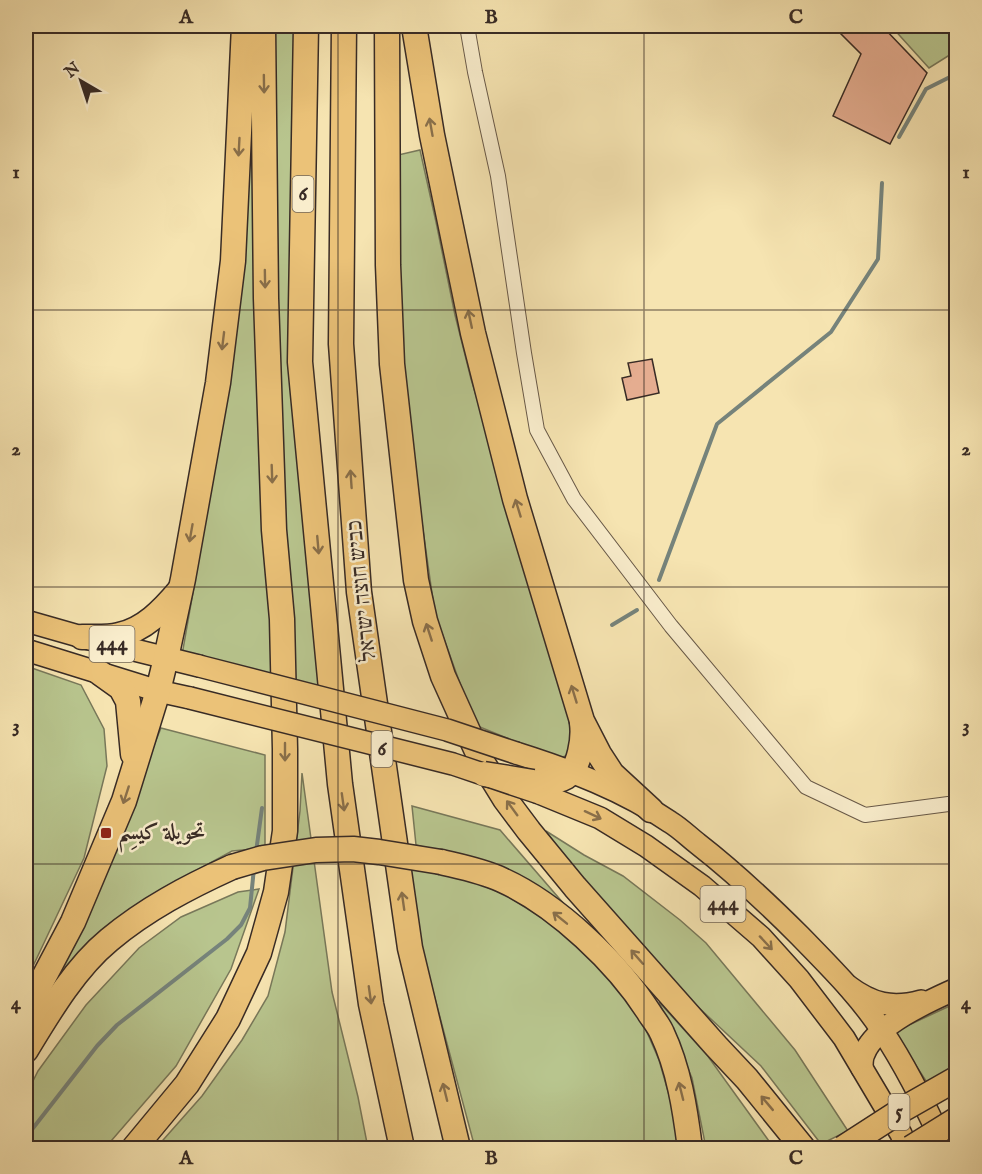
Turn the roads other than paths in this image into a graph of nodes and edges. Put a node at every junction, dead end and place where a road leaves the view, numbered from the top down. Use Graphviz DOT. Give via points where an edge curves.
graph roads {
  1 [pos="244,26"];
  2 [pos="263,26"];
  3 [pos="306,26"];
  4 [pos="344,26"];
  5 [pos="387,26"];
  6 [pos="414,26"];
  7 [pos="467,26"];
  8 [pos="181,589"];
  9 [pos="26,621"];
  10 [pos="81,637"];
  11 [pos="26,650"];
  12 [pos="166,658"];
  13 [pos="100,673"];
  14 [pos="158,691"];
  15 [pos="582,721"];
  16 [pos="134,768"];
  17 [pos="572,772"];
  18 [pos="484,774"];
  19 [pos="536,787"];
  20 [pos="957,803"];
  21 [pos="651,810"];
  22 [pos="848,986"];
  23 [pos="948,993"];
  24 [pos="26,1011"];
  25 [pos="882,1030"];
  26 [pos="26,1050"];
  27 [pos="862,1068"];
  28 [pos="957,1079"];
  29 [pos="957,1120"];
  30 [pos="134,1149"];
  31 [pos="402,1149"];
  32 [pos="458,1149"];
  33 [pos="690,1149"];
  34 [pos="803,1149"];
  35 [pos="843,1149"];
  36 [pos="909,1149"];
  37 [pos="945,1149"];
  1 -- 8 [label="highway, one-way" via="233,261 218,383"];
  2 -- 30 [label="highway, one-way" via="266,298 274,530 282,619 285,831 276,892 258,953 228,1019 187,1084"];
  3 -- 31 [label="highway, כביש חוצה ישראל / 6, one-way" via="300,362 340,784 371,1004"];
  32 -- 4 [label="highway, כביש חוצה ישראל / 6, one-way" via="410,948 359,592 341,344"];
  34 -- 5 [label="highway, one-way" via="747,1079 529,831 481,760 443,676 416,580 392,364"];
  15 -- 6 [label="highway, one-way" via="515,499 473,333"];
  7 -- 20 [label="street" via="498,176 537,430 574,499 671,626 806,787 865,815"];
  8 -- 10 [label="highway" via="162,611 134,631 117,636"];
  8 -- 12 [label="highway"];
  9 -- 10 [label="main road, 444"];
  10 -- 12 [label="main road, 444"];
  11 -- 13 [label="main road, 444"];
  12 -- 14 [label="highway"];
  12 -- 17 [label="main road, 444, bridge" via="447,730"];
  13 -- 14 [label="main road, 444"];
  13 -- 16 [label="highway" via="121,688 128,701"];
  14 -- 16 [label="highway"];
  14 -- 18 [label="main road, 444, bridge"];
  15 -- 17 [label="highway" via="584,733"];
  15 -- 21 [label="highway" via="612,774"];
  16 -- 24 [label="highway, one-way" via="73,922"];
  17 -- 19 [label="highway"];
  17 -- 21 [label="main road, 444"];
  18 -- 19 [label="highway, bridge"];
  19 -- 27 [label="main road, 444, one-way" via="600,818 711,893 799,979"];
  21 -- 22 [label="main road, 444" via="728,867"];
  22 -- 23 [label="main road" via="885,1004 901,1005"];
  22 -- 25 [label="main road, 444"];
  23 -- 25 [label="main road"];
  25 -- 27 [label="main road" via="870,1042"];
  25 -- 37 [label="main road, 444"];
  33 -- 26 [label="highway, one-way, bridge" via="684,1104 662,1033 631,986 604,956 537,899 502,880 475,869 380,852 316,850 262,858 188,887 146,912 84,965"];
  27 -- 36 [label="main road, 444"];
  28 -- 35 [label="highway, 5, bridge"];
  29 -- 36 [label="highway, 5, bridge"];
}
